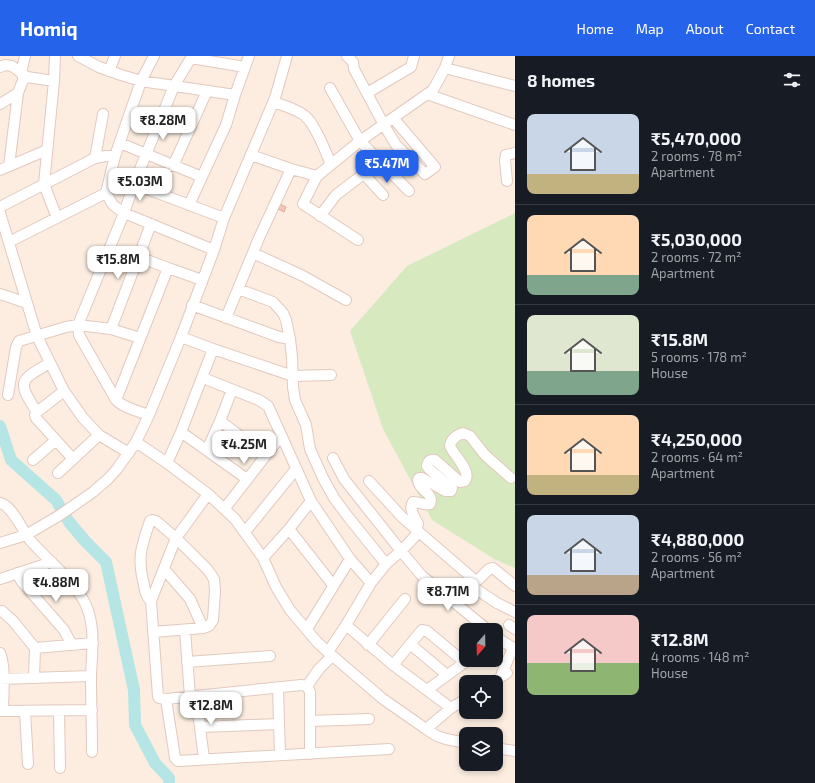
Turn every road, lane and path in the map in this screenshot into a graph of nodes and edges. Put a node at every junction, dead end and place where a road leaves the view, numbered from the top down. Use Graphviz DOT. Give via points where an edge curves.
graph roads {
  1 [pos="25,56"];
  2 [pos="55,56"];
  3 [pos="78,56"];
  4 [pos="115,56"];
  5 [pos="154,56"];
  6 [pos="249,56"];
  7 [pos="287,56"];
  8 [pos="414,56"];
  9 [pos="449,56"];
  10 [pos="353,58"];
  11 [pos="245,67"];
  12 [pos="0,68"];
  13 [pos="445,68"];
  14 [pos="109,71"];
  15 [pos="24,76"];
  16 [pos="54,81"];
  17 [pos="141,81"];
  18 [pos="174,86"];
  19 [pos="515,86"];
  20 [pos="330,88"];
  21 [pos="207,91"];
  22 [pos="18,93"];
  23 [pos="367,93"];
  24 [pos="427,94"];
  25 [pos="234,95"];
  26 [pos="274,102"];
  27 [pos="0,104"];
  28 [pos="103,114"];
  29 [pos="394,118"];
  30 [pos="515,125"];
  31 [pos="384,126"];
  32 [pos="360,141"];
  33 [pos="120,143"];
  34 [pos="47,150"];
  35 [pos="515,153"];
  36 [pos="146,154"];
  37 [pos="251,155"];
  38 [pos="115,156"];
  39 [pos="95,158"];
  40 [pos="379,162"];
  41 [pos="331,165"];
  42 [pos="173,166"];
  43 [pos="5,168"];
  44 [pos="291,169"];
  45 [pos="364,173"];
  46 [pos="317,176"];
  47 [pos="202,177"];
  48 [pos="507,181"];
  49 [pos="44,184"];
  50 [pos="134,184"];
  51 [pos="409,191"];
  52 [pos="106,193"];
  53 [pos="383,195"];
  54 [pos="189,205"];
  55 [pos="0,207"];
  56 [pos="0,213"];
  57 [pos="124,213"];
  58 [pos="320,216"];
  59 [pos="57,218"];
  60 [pos="224,218"];
  61 [pos="151,224"];
  62 [pos="358,240"];
  63 [pos="9,242"];
  64 [pos="214,250"];
  65 [pos="253,253"];
  66 [pos="139,257"];
  67 [pos="168,268"];
  68 [pos="202,280"];
  69 [pos="238,289"];
  70 [pos="0,294"];
  71 [pos="346,300"];
  72 [pos="27,303"];
  73 [pos="192,305"];
  74 [pos="226,318"];
  75 [pos="78,325"];
  76 [pos="111,329"];
  77 [pos="38,336"];
  78 [pos="181,337"];
  79 [pos="140,338"];
  80 [pos="290,339"];
  81 [pos="214,349"];
  82 [pos="50,363"];
  83 [pos="331,375"];
  84 [pos="293,376"];
  85 [pos="203,378"];
  86 [pos="232,390"];
  87 [pos="64,391"];
  88 [pos="8,395"];
  89 [pos="116,400"];
  90 [pos="38,412"];
  91 [pos="149,415"];
  92 [pos="220,421"];
  93 [pos="181,432"];
  94 [pos="99,435"];
  95 [pos="281,436"];
  96 [pos="56,440"];
  97 [pos="136,442"];
  98 [pos="207,450"];
  99 [pos="129,453"];
  100 [pos="266,455"];
  101 [pos="333,458"];
  102 [pos="74,459"];
  103 [pos="33,460"];
  104 [pos="167,463"];
  105 [pos="296,469"];
  106 [pos="58,473"];
  107 [pos="511,478"];
  108 [pos="247,479"];
  109 [pos="369,481"];
  110 [pos="208,494"];
  111 [pos="311,500"];
  112 [pos="0,503"];
  113 [pos="225,508"];
  114 [pos="289,529"];
  115 [pos="418,531"];
  116 [pos="245,532"];
  117 [pos="26,535"];
  118 [pos="176,538"];
  119 [pos="0,543"];
  120 [pos="401,551"];
  121 [pos="263,558"];
  122 [pos="350,559"];
  123 [pos="52,562"];
  124 [pos="386,564"];
  125 [pos="164,569"];
  126 [pos="17,573"];
  127 [pos="0,579"];
  128 [pos="471,582"];
  129 [pos="371,583"];
  130 [pos="333,586"];
  131 [pos="515,586"];
  132 [pos="405,599"];
  133 [pos="151,601"];
  134 [pos="455,603"];
  135 [pos="1,610"];
  136 [pos="515,612"];
  137 [pos="479,623"];
  138 [pos="346,625"];
  139 [pos="203,628"];
  140 [pos="307,629"];
  141 [pos="185,630"];
  142 [pos="153,632"];
  143 [pos="503,641"];
  144 [pos="93,643"];
  145 [pos="72,644"];
  146 [pos="410,644"];
  147 [pos="368,645"];
  148 [pos="34,648"];
  149 [pos="514,649"];
  150 [pos="0,653"];
  151 [pos="330,654"];
  152 [pos="270,656"];
  153 [pos="187,662"];
  154 [pos="393,665"];
  155 [pos="447,675"];
  156 [pos="502,675"];
  157 [pos="91,676"];
  158 [pos="34,678"];
  159 [pos="2,679"];
  160 [pos="309,682"];
  161 [pos="278,688"];
  162 [pos="427,690"];
  163 [pos="193,696"];
  164 [pos="166,699"];
  165 [pos="459,703"];
  166 [pos="451,708"];
  167 [pos="92,710"];
  168 [pos="2,711"];
  169 [pos="25,711"];
  170 [pos="58,711"];
  171 [pos="369,719"];
  172 [pos="310,721"];
  173 [pos="279,724"];
  174 [pos="200,727"];
  175 [pos="426,729"];
  176 [pos="459,742"];
  177 [pos="389,749"];
  178 [pos="503,749"];
  179 [pos="515,751"];
  180 [pos="92,752"];
  181 [pos="310,754"];
  182 [pos="280,755"];
  183 [pos="204,759"];
  184 [pos="28,764"];
  185 [pos="60,768"];
  1 -- 15 [label="street"];
  2 -- 16 [label="street"];
  3 -- 14 [label="street"];
  4 -- 14 [label="street"];
  5 -- 17 [label="street"];
  6 -- 11 [label="street"];
  7 -- 26 [label="street"];
  8 -- 23 [label="street" via="411,67"];
  9 -- 13 [label="street"];
  10 -- 23 [label="street" via="354,69"];
  11 -- 18 [label="street" via="191,58"];
  11 -- 25 [label="street"];
  12 -- 15 [label="street" via="12,66"];
  13 -- 19 [label="street"];
  13 -- 24 [label="street" via="433,90"];
  14 -- 17 [label="street"];
  15 -- 16 [label="street"];
  15 -- 22 [label="street"];
  16 -- 34 [label="street"];
  17 -- 18 [label="street"];
  17 -- 33 [label="street"];
  18 -- 21 [label="street"];
  18 -- 36 [label="street"];
  20 -- 32 [label="street"];
  21 -- 25 [label="street"];
  21 -- 42 [label="street"];
  22 -- 27 [label="street"];
  22 -- 43 [label="street"];
  23 -- 31 [label="street"];
  24 -- 29 [label="street"];
  24 -- 30 [label="street"];
  25 -- 47 [label="street" via="226,125"];
  26 -- 37 [label="street"];
  26 -- 41 [label="street" via="293,109 309,120"];
  28 -- 39 [label="street"];
  29 -- 31 [label="street"];
  29 -- 31 [label="street" via="436,167 424,174 396,145"];
  31 -- 32 [label="street"];
  32 -- 40 [label="street"];
  32 -- 41 [label="street"];
  33 -- 36 [label="street"];
  33 -- 38 [label="street"];
  34 -- 43 [label="street"];
  34 -- 49 [label="street"];
  35 -- 48 [label="street" via="506,155"];
  36 -- 42 [label="street"];
  36 -- 50 [label="street"];
  37 -- 44 [label="street"];
  37 -- 60 [label="street"];
  38 -- 39 [label="street"];
  38 -- 52 [label="street"];
  39 -- 49 [label="street"];
  40 -- 45 [label="street"];
  40 -- 51 [label="street"];
  41 -- 46 [label="street"];
  42 -- 47 [label="street"];
  44 -- 46 [label="street"];
  44 -- 65 [label="street"];
  45 -- 53 [label="street"];
  45 -- 58 [label="street" via="336,195"];
  46 -- 58 [label="street" via="303,204"];
  47 -- 54 [label="street"];
  49 -- 55 [label="street"];
  49 -- 59 [label="street"];
  50 -- 54 [label="street"];
  50 -- 57 [label="street"];
  52 -- 57 [label="street" via="113,205"];
  52 -- 59 [label="street"];
  54 -- 60 [label="street"];
  56 -- 63 [label="street"];
  57 -- 61 [label="street"];
  57 -- 75 [label="street"];
  58 -- 62 [label="street"];
  59 -- 63 [label="street"];
  60 -- 64 [label="street"];
  61 -- 64 [label="street"];
  61 -- 66 [label="street"];
  63 -- 72 [label="street"];
  64 -- 68 [label="street"];
  65 -- 69 [label="street"];
  65 -- 71 [label="street" via="303,276"];
  66 -- 67 [label="street"];
  66 -- 76 [label="street"];
  67 -- 68 [label="street"];
  67 -- 79 [label="street"];
  68 -- 73 [label="street"];
  69 -- 74 [label="street"];
  69 -- 80 [label="street" via="265,298 278,306 286,320"];
  70 -- 72 [label="street"];
  72 -- 77 [label="street"];
  73 -- 74 [label="street"];
  73 -- 78 [label="street"];
  74 -- 80 [label="street"];
  75 -- 76 [label="street"];
  75 -- 77 [label="street"];
  75 -- 89 [label="street" via="79,335"];
  76 -- 79 [label="street"];
  77 -- 82 [label="street"];
  77 -- 88 [label="street" via="18,343"];
  78 -- 81 [label="street"];
  78 -- 91 [label="street"];
  79 -- 89 [label="street"];
  80 -- 84 [label="street"];
  81 -- 84 [label="street"];
  81 -- 85 [label="street"];
  82 -- 87 [label="street"];
  82 -- 90 [label="street" via="30,375 24,382 26,396"];
  83 -- 84 [label="street"];
  84 -- 124 [label="street" via="295,400 306,424 310,449 323,478 341,508"];
  85 -- 86 [label="street"];
  85 -- 93 [label="street"];
  86 -- 92 [label="street"];
  86 -- 95 [label="street" via="268,406"];
  87 -- 90 [label="street"];
  87 -- 94 [label="street"];
  89 -- 91 [label="street"];
  90 -- 96 [label="street" via="36,418"];
  91 -- 97 [label="street"];
  92 -- 98 [label="street"];
  92 -- 100 [label="street"];
  93 -- 98 [label="street"];
  93 -- 104 [label="street"];
  94 -- 99 [label="street"];
  94 -- 102 [label="street"];
  95 -- 100 [label="street"];
  95 -- 105 [label="street"];
  96 -- 102 [label="street"];
  96 -- 103 [label="street"];
  97 -- 99 [label="street"];
  97 -- 104 [label="street"];
  98 -- 108 [label="street"];
  99 -- 117 [label="street" via="108,479 60,515"];
  100 -- 108 [label="street"];
  101 -- 120 [label="street" via="344,479"];
  102 -- 106 [label="street"];
  104 -- 110 [label="street"];
  105 -- 111 [label="street"];
  105 -- 116 [label="street"];
  107 -- 115 [label="street" via="485,455 470,436 460,434 452,440 450,446 467,472 467,479 460,482 435,460 430,460 427,466 452,488 446,492 419,478 417,482 429,495 431,502 427,505 417,502 411,504"];
  108 -- 113 [label="street"];
  109 -- 115 [label="street"];
  110 -- 113 [label="street"];
  110 -- 118 [label="street"];
  111 -- 114 [label="street"];
  111 -- 122 [label="street"];
  112 -- 117 [label="street" via="8,507"];
  113 -- 116 [label="street"];
  114 -- 121 [label="street"];
  114 -- 130 [label="street"];
  115 -- 120 [label="street"];
  115 -- 128 [label="street" via="470,576"];
  116 -- 121 [label="street"];
  117 -- 119 [label="street"];
  117 -- 123 [label="street"];
  118 -- 125 [label="street"];
  118 -- 133 [label="street" via="156,521 150,521 140,549 140,566 147,596"];
  118 -- 139 [label="street" via="214,579 213,620 209,626"];
  120 -- 124 [label="street"];
  120 -- 134 [label="street" via="422,576"];
  121 -- 140 [label="street" via="290,610"];
  122 -- 129 [label="street"];
  122 -- 130 [label="street"];
  123 -- 126 [label="street"];
  123 -- 144 [label="street" via="87,606"];
  124 -- 129 [label="street"];
  125 -- 133 [label="street"];
  125 -- 139 [label="street" via="190,599"];
  126 -- 127 [label="street"];
  126 -- 145 [label="street" via="64,630"];
  128 -- 131 [label="street" via="478,580 493,568"];
  128 -- 134 [label="street"];
  128 -- 136 [label="street" via="497,603"];
  129 -- 138 [label="street"];
  130 -- 140 [label="street"];
  132 -- 147 [label="street"];
  133 -- 142 [label="street"];
  134 -- 137 [label="street"];
  135 -- 148 [label="street"];
  138 -- 147 [label="street"];
  138 -- 151 [label="street"];
  139 -- 141 [label="street"];
  140 -- 151 [label="street"];
  141 -- 142 [label="street"];
  141 -- 153 [label="street"];
  142 -- 164 [label="street" via="158,696"];
  143 -- 149 [label="street"];
  144 -- 145 [label="street"];
  144 -- 157 [label="street"];
  145 -- 148 [label="street"];
  146 -- 154 [label="street"];
  146 -- 155 [label="street"];
  146 -- 155 [label="street" via="422,630 427,631 463,661 462,666"];
  147 -- 154 [label="street"];
  148 -- 158 [label="street"];
  149 -- 156 [label="street"];
  150 -- 159 [label="street"];
  151 -- 160 [label="street"];
  151 -- 175 [label="street" via="383,700"];
  152 -- 153 [label="street"];
  153 -- 163 [label="street"];
  154 -- 162 [label="street"];
  155 -- 162 [label="street"];
  157 -- 158 [label="street"];
  157 -- 167 [label="street"];
  158 -- 159 [label="street"];
  159 -- 168 [label="street"];
  160 -- 161 [label="street"];
  160 -- 172 [label="street"];
  161 -- 163 [label="street"];
  161 -- 173 [label="street"];
  162 -- 166 [label="street"];
  163 -- 164 [label="street"];
  163 -- 174 [label="street"];
  164 -- 183 [label="street" via="175,758 178,761"];
  165 -- 166 [label="street"];
  166 -- 175 [label="street"];
  167 -- 170 [label="street"];
  167 -- 180 [label="street"];
  168 -- 169 [label="street"];
  169 -- 170 [label="street"];
  169 -- 184 [label="street"];
  170 -- 185 [label="street"];
  171 -- 172 [label="street"];
  172 -- 181 [label="street"];
  173 -- 174 [label="street"];
  173 -- 182 [label="street"];
  174 -- 183 [label="street"];
  175 -- 176 [label="street" via="437,736"];
  177 -- 181 [label="street"];
  178 -- 179 [label="street"];
  181 -- 182 [label="street"];
  182 -- 183 [label="street"];
}
